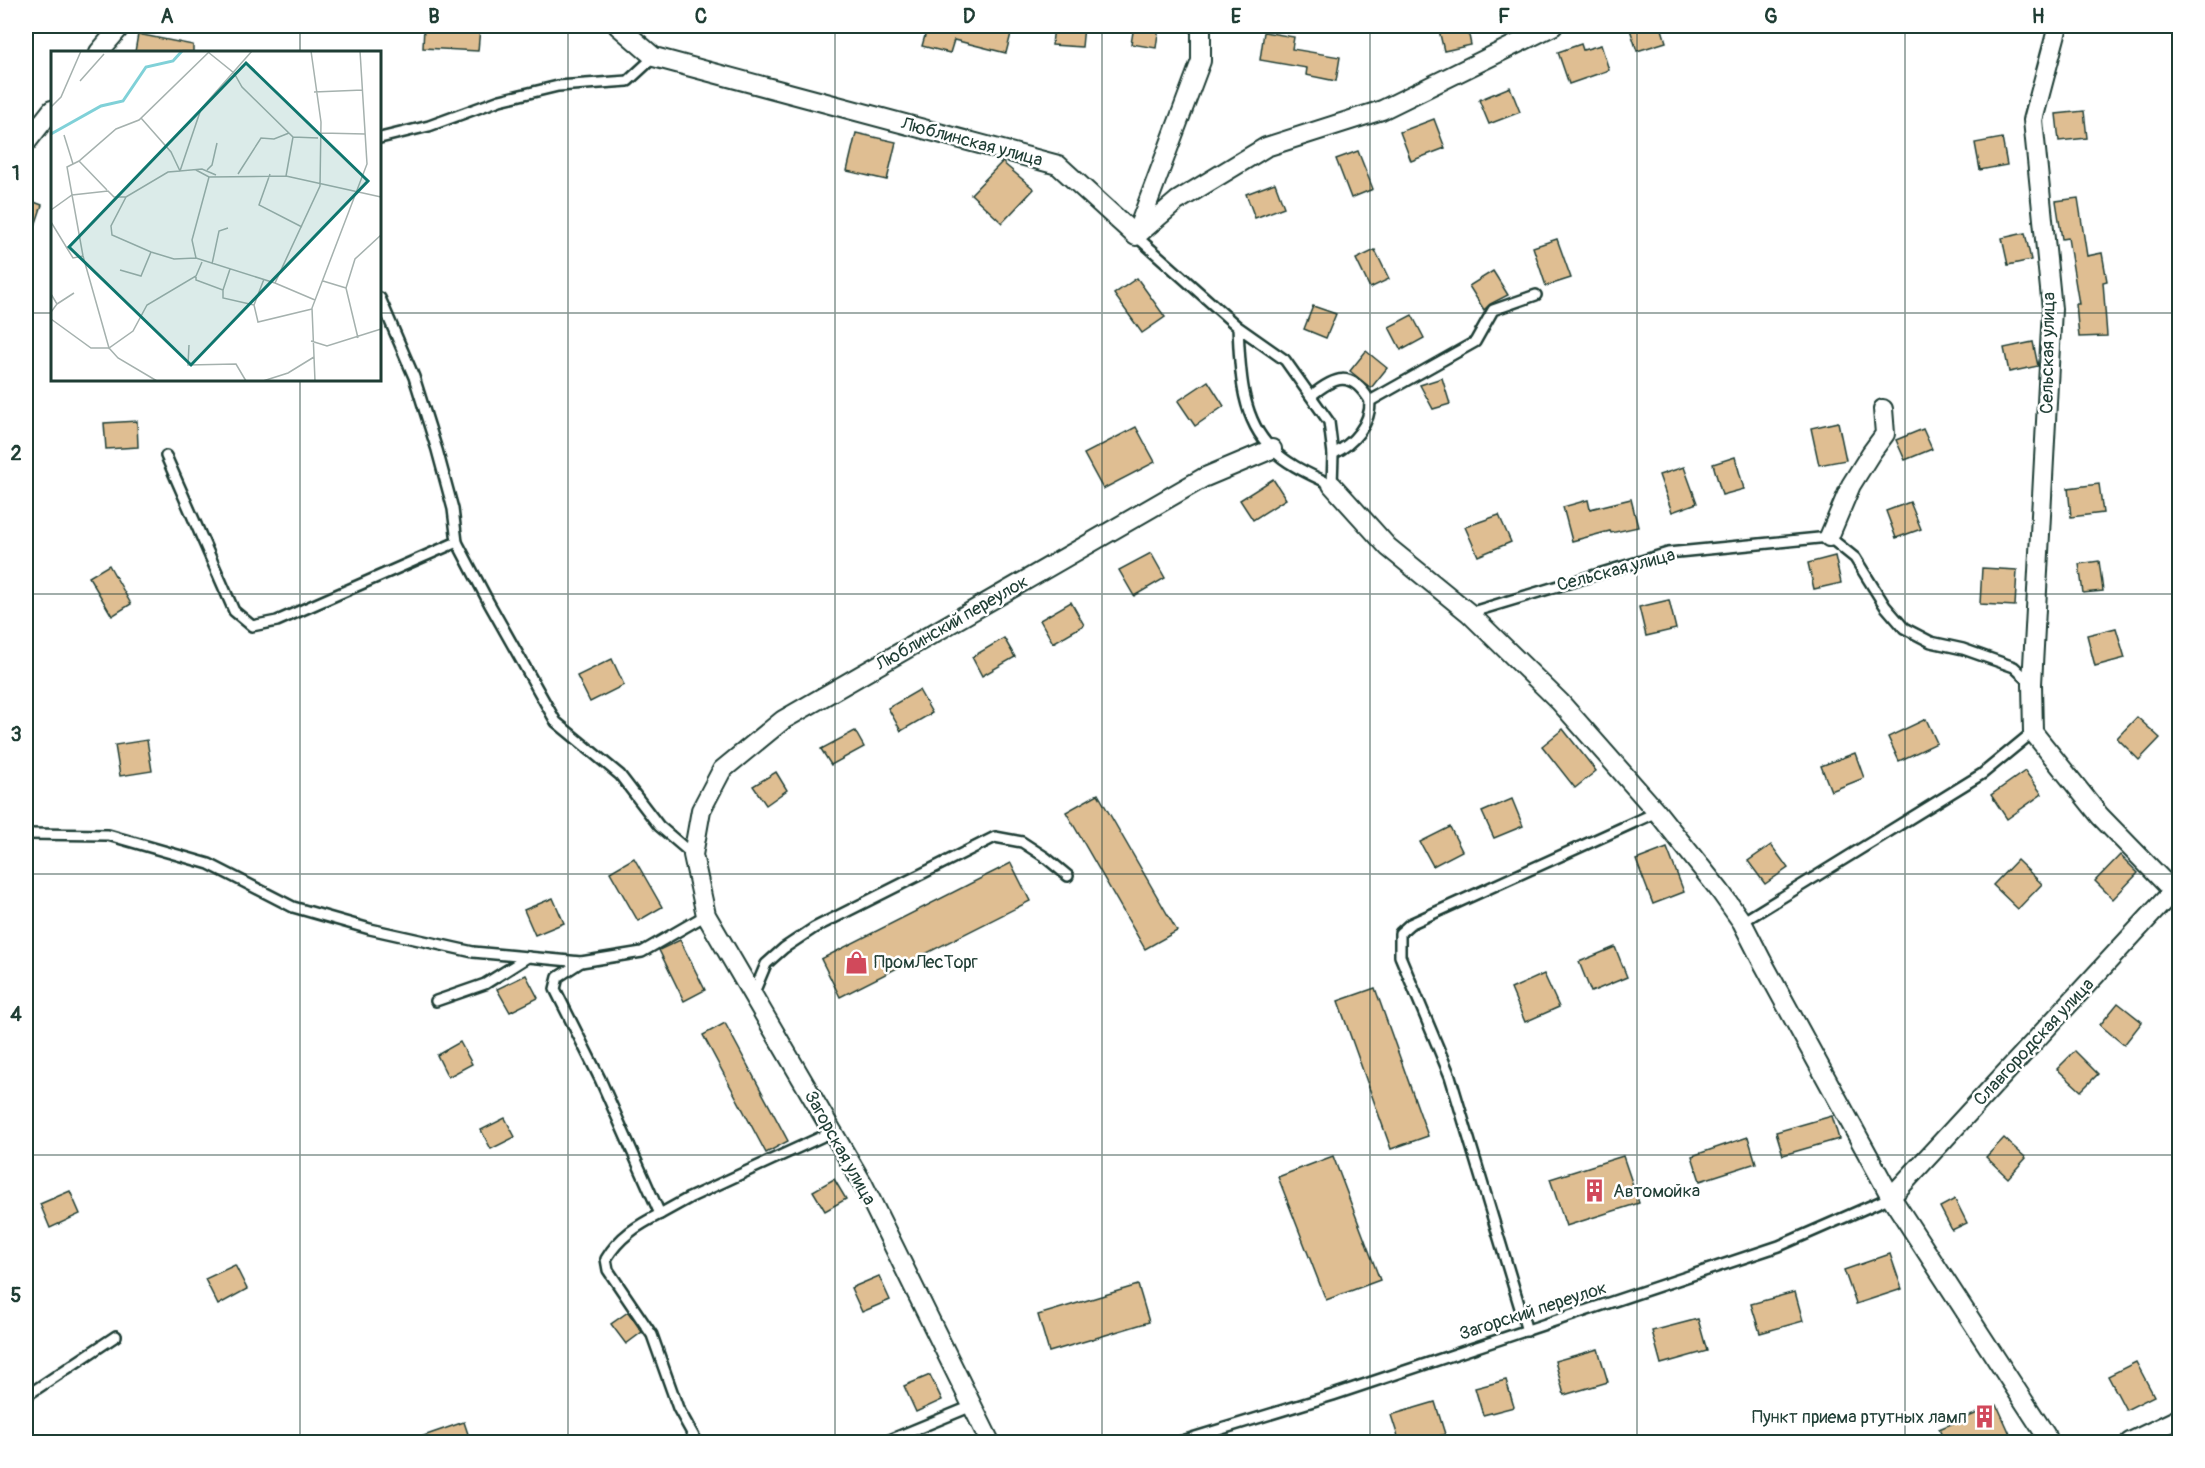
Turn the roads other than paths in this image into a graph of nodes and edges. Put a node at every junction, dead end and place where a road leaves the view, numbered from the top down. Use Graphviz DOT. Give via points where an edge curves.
graph roads {
  1 [pos="121,26"];
  2 [pos="618,26"];
  3 [pos="1202,26"];
  4 [pos="1553,26"];
  5 [pos="2058,26"];
  6 [pos="100,51"];
  7 [pos="654,57"];
  8 [pos="51,111"];
  9 [pos="381,138"];
  10 [pos="26,143"];
  11 [pos="1136,236"];
  12 [pos="1536,295"];
  13 [pos="381,300"];
  14 [pos="1238,327"];
  15 [pos="1311,396"];
  16 [pos="1370,401"];
  17 [pos="1883,409"];
  18 [pos="1272,449"];
  19 [pos="1334,454"];
  20 [pos="166,456"];
  21 [pos="1332,485"];
  22 [pos="1829,537"];
  23 [pos="457,542"];
  24 [pos="1469,613"];
  25 [pos="2032,684"];
  26 [pos="2033,732"];
  27 [pos="1657,812"];
  28 [pos="26,834"];
  29 [pos="693,855"];
  30 [pos="1068,876"];
  31 [pos="2176,891"];
  32 [pos="706,915"];
  33 [pos="1742,922"];
  34 [pos="528,957"];
  35 [pos="581,962"];
  36 [pos="753,995"];
  37 [pos="436,1001"];
  38 [pos="832,1132"];
  39 [pos="1891,1197"];
  40 [pos="660,1214"];
  41 [pos="1527,1331"];
  42 [pos="116,1336"];
  43 [pos="26,1396"];
  44 [pos="972,1406"];
  45 [pos="2180,1418"];
  46 [pos="697,1443"];
  47 [pos="885,1443"];
  48 [pos="990,1443"];
  49 [pos="1179,1443"];
  50 [pos="2048,1443"];
  51 [pos="2130,1443"];
  1 -- 6 [label="street"];
  2 -- 7 [label="street, Люблинская улица"];
  3 -- 11 [label="street" via="1201,61"];
  4 -- 11 [label="street" via="1382,110 1266,147 1177,201"];
  5 -- 25 [label="street, Сельская улица" via="2033,120 2052,309"];
  7 -- 9 [label="lane" via="628,81 558,86"];
  7 -- 11 [label="street, Люблинская улица" via="1058,165"];
  8 -- 10 [label="street"];
  11 -- 14 [label="lane"];
  12 -- 16 [label="lane" via="1493,309 1475,342"];
  13 -- 23 [label="lane" via="414,377 437,450 453,509"];
  14 -- 15 [label="lane" via="1286,360"];
  14 -- 18 [label="lane" via="1242,387 1258,433"];
  15 -- 16 [label="lane" via="1336,379 1349,380 1362,388"];
  15 -- 19 [label="lane" via="1329,422"];
  16 -- 19 [label="lane" via="1370,413 1361,429 1348,447"];
  17 -- 22 [label="street" via="1885,434 1851,484"];
  18 -- 21 [label="lane"];
  18 -- 29 [label="street, Люблинский переулок" via="1203,478 783,720 722,770 701,810"];
  19 -- 21 [label="lane"];
  20 -- 23 [label="lane" via="234,611 252,626 277,621"];
  21 -- 24 [label="street" via="1389,546"];
  22 -- 24 [label="lane, Сельская улица" via="1668,553"];
  22 -- 25 [label="lane" via="1855,558 1904,628 1931,642 2014,667"];
  23 -- 29 [label="lane" via="556,722 620,776 659,826"];
  24 -- 27 [label="street" via="1560,702"];
  25 -- 26 [label="street, Сельская улица"];
  26 -- 31 [label="street" via="2100,816"];
  26 -- 33 [label="lane" via="1982,774"];
  27 -- 33 [label="street"];
  27 -- 41 [label="lane" via="1410,924 1400,933 1400,956 1450,1076"];
  28 -- 34 [label="lane" via="108,835 209,864 293,907 473,952"];
  29 -- 32 [label="street, Загорская улица"];
  30 -- 36 [label="lane" via="1022,842 995,837 814,928 766,964"];
  31 -- 39 [label="street, Славгородская улица"];
  32 -- 35 [label="lane" via="642,952"];
  32 -- 36 [label="street, Загорская улица"];
  33 -- 39 [label="street"];
  34 -- 35 [label="lane"];
  34 -- 37 [label="lane" via="485,984"];
  35 -- 40 [label="lane" via="558,977 555,989"];
  36 -- 38 [label="street, Загорская улица"];
  38 -- 40 [label="lane"];
  38 -- 44 [label="street, Загорская улица" via="863,1184"];
  39 -- 41 [label="lane, Загорский переулок" via="1779,1246"];
  39 -- 50 [label="street"];
  40 -- 46 [label="lane" via="615,1244 606,1259 608,1270 652,1335 678,1408"];
  41 -- 49 [label="lane, Загорский переулок"];
  42 -- 43 [label="lane"];
  44 -- 47 [label="lane"];
  44 -- 48 [label="street, Загорская улица"];
  45 -- 51 [label="street"];
}
